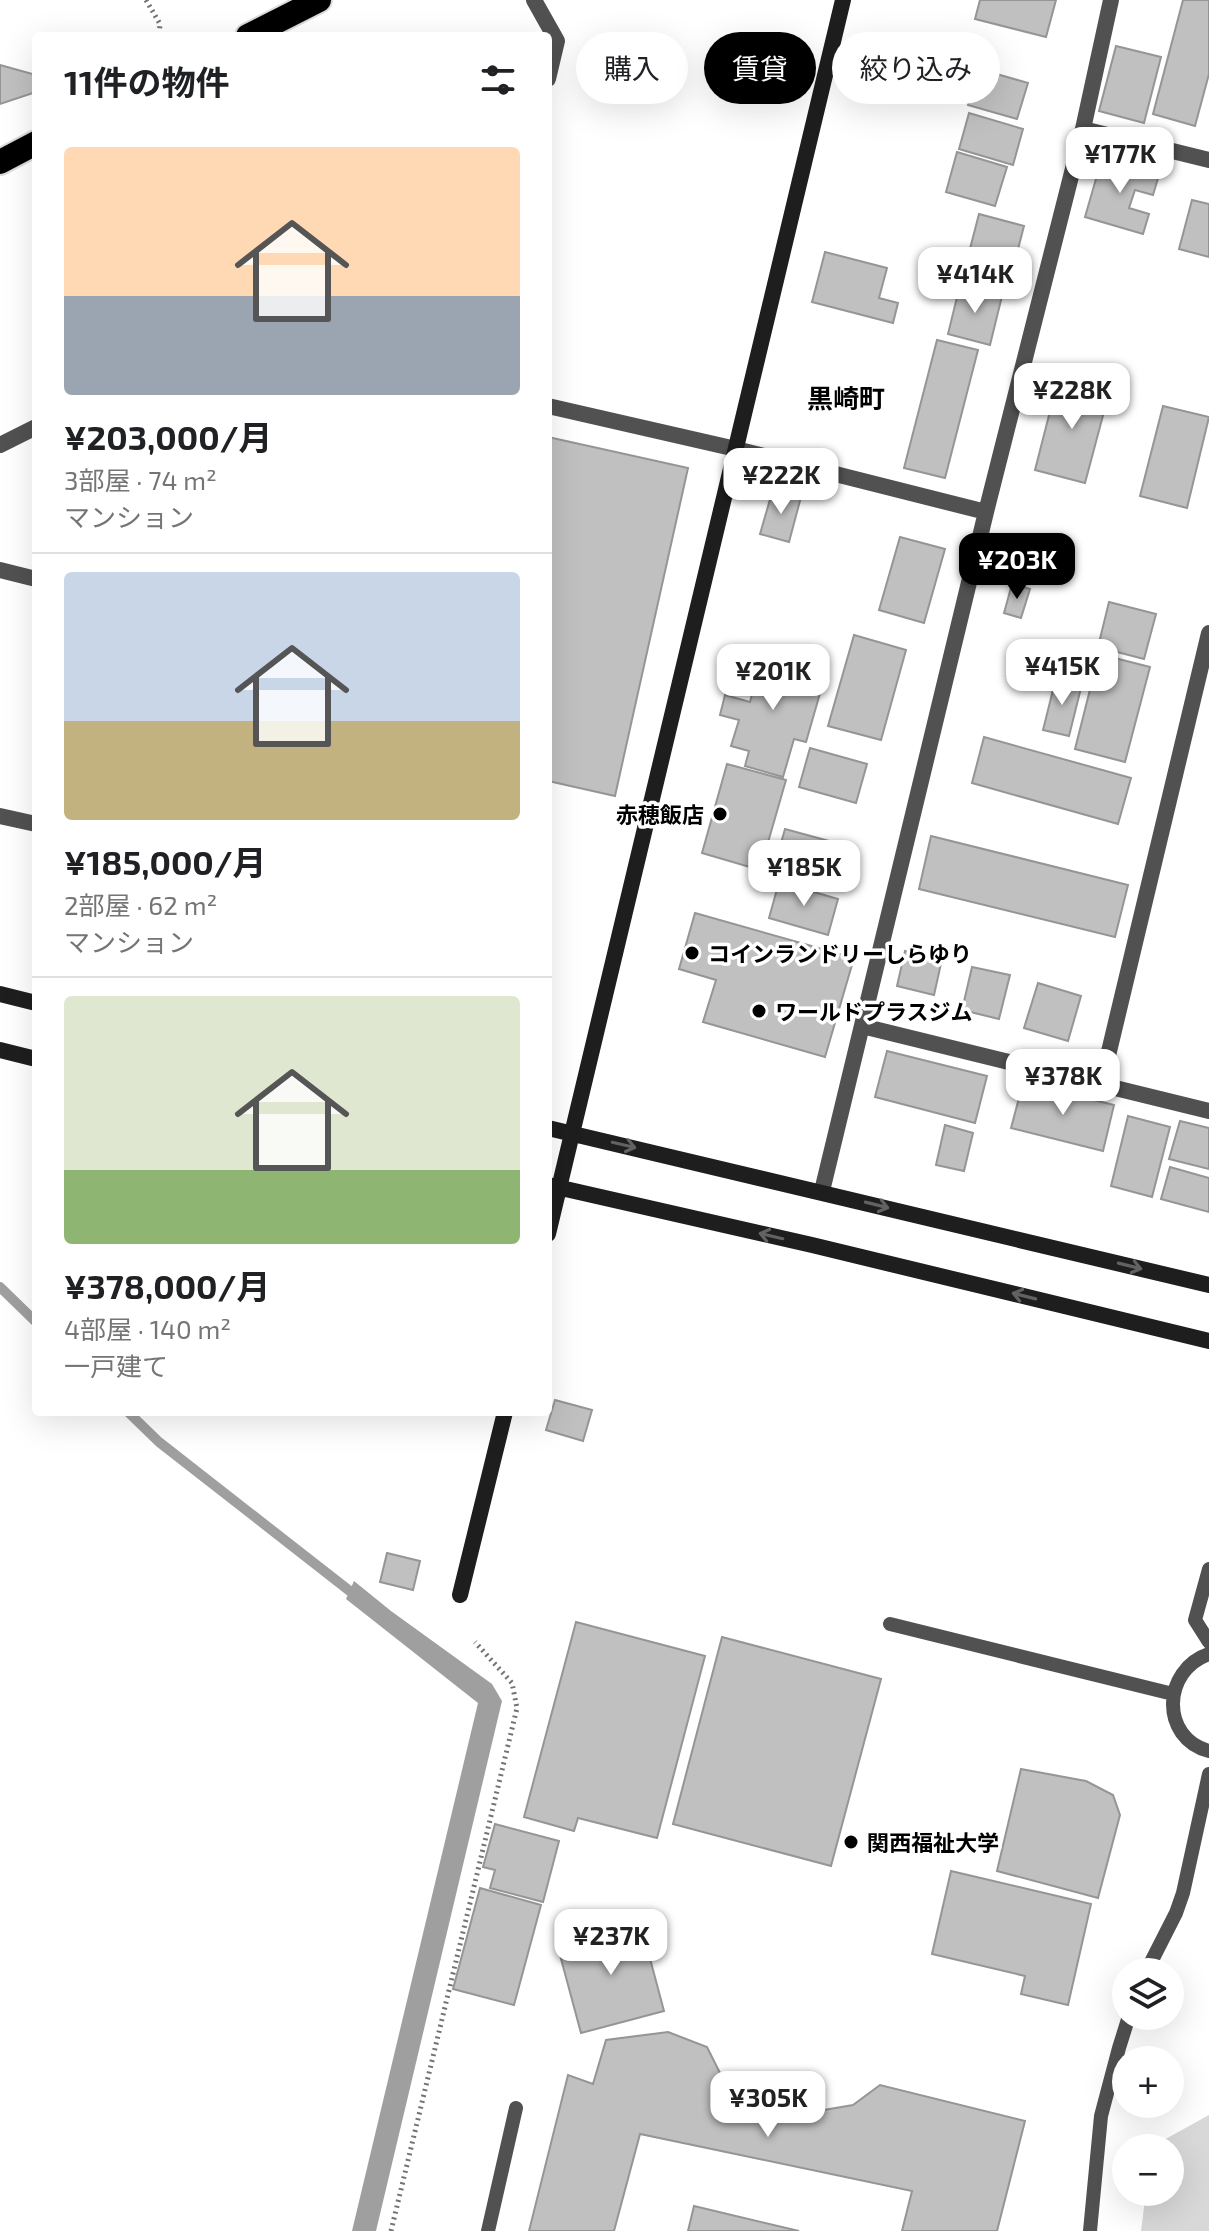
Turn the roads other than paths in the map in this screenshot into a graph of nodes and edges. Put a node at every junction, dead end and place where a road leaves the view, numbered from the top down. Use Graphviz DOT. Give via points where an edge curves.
graph roads {
  1 [pos="319,0"];
  2 [pos="534,0"];
  3 [pos="843,0"];
  4 [pos="1111,0"];
  5 [pos="256,32"];
  6 [pos="552,32"];
  7 [pos="552,32"];
  8 [pos="552,62"];
  9 [pos="1083,129"];
  10 [pos="32,145"];
  11 [pos="1209,160"];
  12 [pos="0,162"];
  13 [pos="552,407"];
  14 [pos="32,429"];
  15 [pos="0,445"];
  16 [pos="736,449"];
  17 [pos="986,512"];
  18 [pos="0,570"];
  19 [pos="32,578"];
  20 [pos="1209,633"];
  21 [pos="0,816"];
  22 [pos="32,823"];
  23 [pos="0,994"];
  24 [pos="32,1002"];
  25 [pos="862,1026"];
  26 [pos="0,1050"];
  27 [pos="32,1058"];
  28 [pos="1101,1085"];
  29 [pos="1209,1111"];
  30 [pos="552,1129"];
  31 [pos="571,1133"];
  32 [pos="554,1186"];
  33 [pos="822,1191"];
  34 [pos="1209,1285"];
  35 [pos="1209,1341"];
  36 [pos="504,1416"];
  37 [pos="1209,1569"];
  38 [pos="460,1595"];
  39 [pos="890,1624"];
  40 [pos="1209,1642"];
  41 [pos="1209,1654"];
  42 [pos="1173,1694"];
  43 [pos="1209,1751"];
  44 [pos="1209,1774"];
  45 [pos="1153,1958"];
  46 [pos="1125,2030"];
  47 [pos="516,2108"];
  48 [pos="488,2231"];
  49 [pos="1090,2231"];
  1 -- 5 [label="highway"];
  2 -- 7 [label="street"];
  3 -- 16 [label="street"];
  4 -- 9 [label="street"];
  6 -- 8 [label="street" via="557,41"];
  9 -- 11 [label="street"];
  9 -- 17 [label="street"];
  10 -- 12 [label="highway"];
  13 -- 16 [label="street"];
  14 -- 15 [label="street"];
  16 -- 17 [label="street"];
  16 -- 31 [label="street"];
  17 -- 25 [label="street"];
  18 -- 19 [label="street"];
  20 -- 28 [label="street"];
  21 -- 22 [label="street"];
  23 -- 24 [label="street"];
  25 -- 28 [label="street"];
  25 -- 33 [label="street"];
  26 -- 27 [label="street"];
  28 -- 29 [label="street"];
  30 -- 31 [label="street"];
  31 -- 32 [label="street"];
  31 -- 33 [label="street, one-way"];
  35 -- 32 [label="street, one-way"];
  33 -- 34 [label="street, one-way"];
  36 -- 38 [label="street"];
  37 -- 40 [label="lane" via="1195,1620"];
  39 -- 42 [label="lane"];
  41 -- 42 [label="lane" via="1187,1666"];
  42 -- 43 [label="lane" via="1178,1727 1189,1741"];
  44 -- 45 [label="lane" via="1183,1893"];
  46 -- 49 [label="lane" via="1101,2116"];
  47 -- 48 [label="lane"];
}
